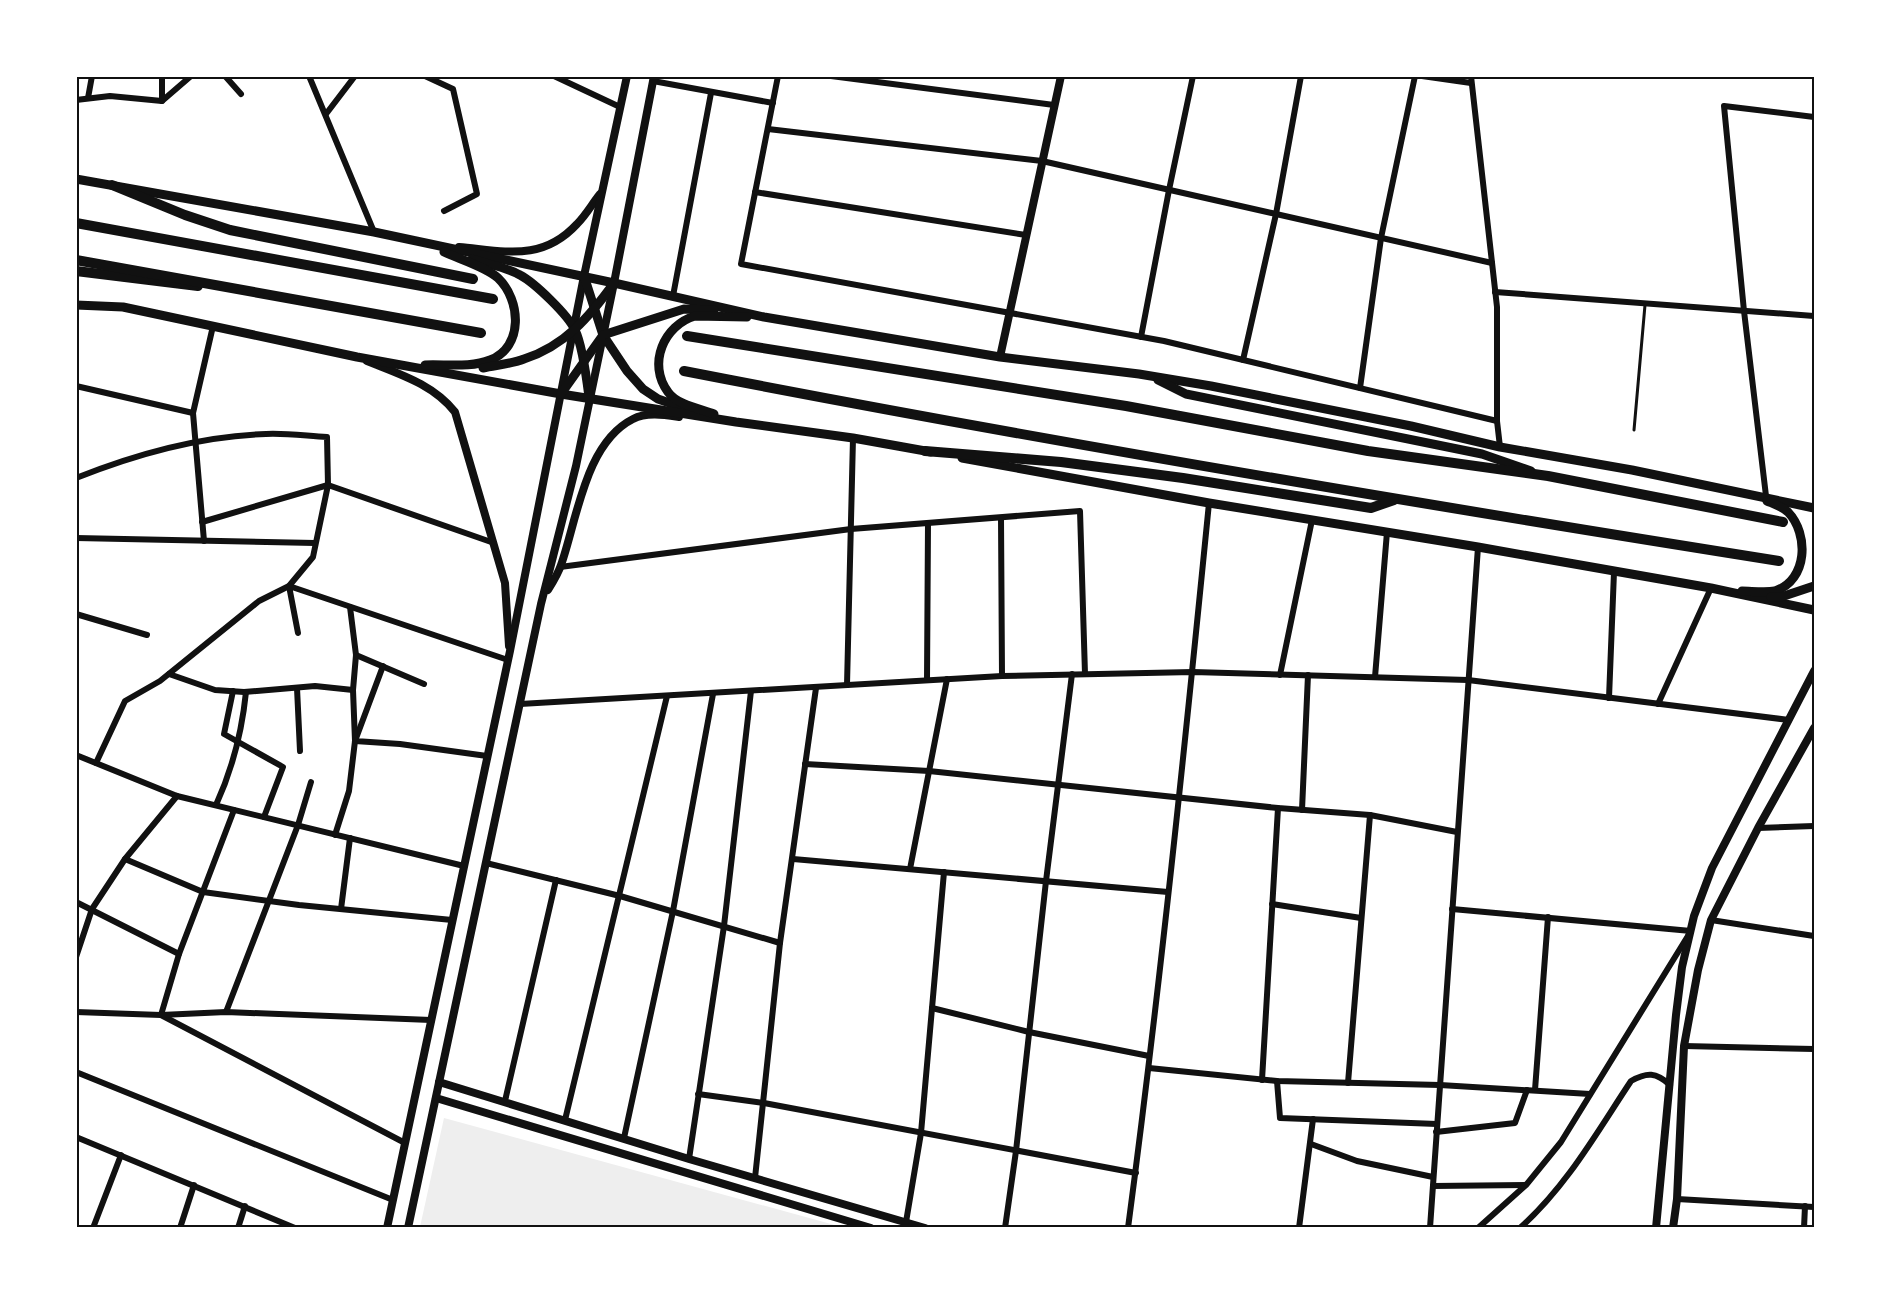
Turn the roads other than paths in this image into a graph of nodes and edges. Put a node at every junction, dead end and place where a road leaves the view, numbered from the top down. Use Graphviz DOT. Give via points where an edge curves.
graph roads {
  1 [pos="92,76"];
  2 [pos="162,76"];
  3 [pos="191,76"];
  4 [pos="225,76"];
  5 [pos="309,76"];
  6 [pos="355,76"];
  7 [pos="425,76"];
  8 [pos="554,76"];
  9 [pos="627,76"];
  10 [pos="778,76"];
  11 [pos="831,76"];
  12 [pos="1061,76"];
  13 [pos="1193,76"];
  14 [pos="1301,76"];
  15 [pos="1415,76"];
  16 [pos="1422,76"];
  17 [pos="653,79"];
  18 [pos="1471,80"];
  19 [pos="711,93"];
  20 [pos="241,94"];
  21 [pos="88,98"];
  22 [pos="76,100"];
  23 [pos="162,101"];
  24 [pos="773,103"];
  25 [pos="1054,105"];
  26 [pos="620,107"];
  27 [pos="326,114"];
  28 [pos="1815,117"];
  29 [pos="768,129"];
  30 [pos="1042,161"];
  31 [pos="76,179"];
  32 [pos="112,185"];
  33 [pos="1169,190"];
  34 [pos="602,192"];
  35 [pos="755,192"];
  36 [pos="444,211"];
  37 [pos="1276,214"];
  38 [pos="76,223"];
  39 [pos="374,232"];
  40 [pos="1026,235"];
  41 [pos="1381,238"];
  42 [pos="428,244"];
  43 [pos="76,260"];
  44 [pos="1492,263"];
  45 [pos="76,271"];
  46 [pos="584,276"];
  47 [pos="473,279"];
  48 [pos="615,283"];
  49 [pos="1495,292"];
  50 [pos="275,296"];
  51 [pos="673,296"];
  52 [pos="76,299"];
  53 [pos="493,299"];
  54 [pos="1645,303"];
  55 [pos="76,305"];
  56 [pos="123,307"];
  57 [pos="1744,310"];
  58 [pos="594,311"];
  59 [pos="1009,313"];
  60 [pos="1815,316"];
  61 [pos="764,317"];
  62 [pos="213,326"];
  63 [pos="575,329"];
  64 [pos="481,333"];
  65 [pos="603,335"];
  66 [pos="687,336"];
  67 [pos="1141,337"];
  68 [pos="357,357"];
  69 [pos="1000,357"];
  70 [pos="1243,360"];
  71 [pos="583,364"];
  72 [pos="405,365"];
  73 [pos="684,371"];
  74 [pos="1148,375"];
  75 [pos="76,386"];
  76 [pos="1360,388"];
  77 [pos="561,394"];
  78 [pos="589,397"];
  79 [pos="193,413"];
  80 [pos="1497,421"];
  81 [pos="736,422"];
  82 [pos="1634,430"];
  83 [pos="853,438"];
  84 [pos="195,442"];
  85 [pos="1500,447"];
  86 [pos="925,451"];
  87 [pos="1548,476"];
  88 [pos="76,478"];
  89 [pos="328,484"];
  90 [pos="1747,493"];
  91 [pos="1766,496"];
  92 [pos="1395,500"];
  93 [pos="1209,504"];
  94 [pos="1802,506"];
  95 [pos="1815,506"];
  96 [pos="1815,514"];
  97 [pos="1001,518"];
  98 [pos="1312,520"];
  99 [pos="202,522"];
  100 [pos="1783,522"];
  101 [pos="928,524"];
  102 [pos="851,529"];
  103 [pos="1387,532"];
  104 [pos="76,538"];
  105 [pos="204,541"];
  106 [pos="315,543"];
  107 [pos="494,543"];
  108 [pos="1478,547"];
  109 [pos="1779,561"];
  110 [pos="560,567"];
  111 [pos="1614,572"];
  112 [pos="290,586"];
  113 [pos="1815,586"];
  114 [pos="1711,588"];
  115 [pos="1721,590"];
  116 [pos="1738,594"];
  117 [pos="541,604"];
  118 [pos="351,607"];
  119 [pos="1815,610"];
  120 [pos="76,614"];
  121 [pos="298,633"];
  122 [pos="147,635"];
  123 [pos="356,655"];
  124 [pos="509,655"];
  125 [pos="383,666"];
  126 [pos="1815,671"];
  127 [pos="1193,672"];
  128 [pos="169,674"];
  129 [pos="1072,674"];
  130 [pos="1085,674"];
  131 [pos="1280,675"];
  132 [pos="1308,675"];
  133 [pos="1002,676"];
  134 [pos="1375,677"];
  135 [pos="946,679"];
  136 [pos="927,680"];
  137 [pos="1468,680"];
  138 [pos="424,684"];
  139 [pos="847,686"];
  140 [pos="297,688"];
  141 [pos="816,688"];
  142 [pos="353,690"];
  143 [pos="233,691"];
  144 [pos="751,691"];
  145 [pos="246,692"];
  146 [pos="713,694"];
  147 [pos="667,696"];
  148 [pos="1609,698"];
  149 [pos="520,704"];
  150 [pos="1658,704"];
  151 [pos="1789,720"];
  152 [pos="1815,728"];
  153 [pos="355,741"];
  154 [pos="237,742"];
  155 [pos="300,751"];
  156 [pos="76,755"];
  157 [pos="487,756"];
  158 [pos="96,763"];
  159 [pos="806,764"];
  160 [pos="929,771"];
  161 [pos="311,782"];
  162 [pos="1058,784"];
  163 [pos="177,796"];
  164 [pos="1178,798"];
  165 [pos="216,805"];
  166 [pos="1278,808"];
  167 [pos="234,810"];
  168 [pos="1302,810"];
  169 [pos="1370,815"];
  170 [pos="264,817"];
  171 [pos="298,825"];
  172 [pos="1815,826"];
  173 [pos="1758,828"];
  174 [pos="1457,832"];
  175 [pos="335,835"];
  176 [pos="350,838"];
  177 [pos="125,859"];
  178 [pos="793,859"];
  179 [pos="486,863"];
  180 [pos="464,866"];
  181 [pos="910,869"];
  182 [pos="944,872"];
  183 [pos="556,880"];
  184 [pos="1046,881"];
  185 [pos="203,892"];
  186 [pos="1167,892"];
  187 [pos="620,896"];
  188 [pos="269,900"];
  189 [pos="76,902"];
  190 [pos="1272,904"];
  191 [pos="92,909"];
  192 [pos="341,909"];
  193 [pos="1452,909"];
  194 [pos="673,911"];
  195 [pos="1548,917"];
  196 [pos="1361,918"];
  197 [pos="453,920"];
  198 [pos="1711,920"];
  199 [pos="724,926"];
  200 [pos="1691,931"];
  201 [pos="1815,936"];
  202 [pos="780,943"];
  203 [pos="179,954"];
  204 [pos="76,957"];
  205 [pos="932,1008"];
  206 [pos="76,1012"];
  207 [pos="226,1012"];
  208 [pos="161,1015"];
  209 [pos="431,1020"];
  210 [pos="1029,1032"];
  211 [pos="1684,1046"];
  212 [pos="1815,1049"];
  213 [pos="1149,1056"];
  214 [pos="1149,1068"];
  215 [pos="76,1072"];
  216 [pos="1262,1080"];
  217 [pos="1277,1081"];
  218 [pos="439,1082"];
  219 [pos="1348,1083"];
  220 [pos="1440,1085"];
  221 [pos="1670,1085"];
  222 [pos="1527,1090"];
  223 [pos="1535,1090"];
  224 [pos="698,1094"];
  225 [pos="1590,1094"];
  226 [pos="436,1098"];
  227 [pos="505,1101"];
  228 [pos="764,1103"];
  229 [pos="1313,1119"];
  230 [pos="565,1120"];
  231 [pos="1437,1124"];
  232 [pos="1436,1132"];
  233 [pos="921,1133"];
  234 [pos="76,1137"];
  235 [pos="624,1138"];
  236 [pos="405,1143"];
  237 [pos="1311,1144"];
  238 [pos="648,1145"];
  239 [pos="1016,1151"];
  240 [pos="675,1154"];
  241 [pos="121,1155"];
  242 [pos="640,1159"];
  243 [pos="689,1159"];
  244 [pos="669,1167"];
  245 [pos="1136,1173"];
  246 [pos="1433,1177"];
  247 [pos="755,1178"];
  248 [pos="194,1185"];
  249 [pos="1526,1185"];
  250 [pos="1432,1186"];
  251 [pos="1677,1199"];
  252 [pos="393,1200"];
  253 [pos="245,1206"];
  254 [pos="1805,1206"];
  255 [pos="1815,1207"];
  256 [pos="906,1222"];
  257 [pos="93,1227"];
  258 [pos="180,1227"];
  259 [pos="238,1227"];
  260 [pos="295,1227"];
  261 [pos="387,1227"];
  262 [pos="408,1227"];
  263 [pos="871,1227"];
  264 [pos="925,1227"];
  265 [pos="1005,1227"];
  266 [pos="1128,1227"];
  267 [pos="1299,1227"];
  268 [pos="1430,1227"];
  269 [pos="1478,1227"];
  270 [pos="1520,1227"];
  271 [pos="1656,1227"];
  272 [pos="1673,1227"];
  273 [pos="1804,1227"];
  1 -- 21 [label="street"];
  2 -- 23 [label="street"];
  3 -- 23 [label="street"];
  4 -- 20 [label="street"];
  5 -- 27 [label="street"];
  6 -- 27 [label="street"];
  7 -- 36 [label="street" via="453,89 477,194"];
  8 -- 26 [label="street"];
  9 -- 26 [label="main road"];
  10 -- 24 [label="street"];
  11 -- 25 [label="street"];
  12 -- 25 [label="street"];
  13 -- 33 [label="street"];
  14 -- 37 [label="street"];
  15 -- 41 [label="street"];
  16 -- 18 [label="street"];
  17 -- 19 [label="street"];
  17 -- 48 [label="main road"];
  18 -- 44 [label="street"];
  19 -- 24 [label="street"];
  19 -- 51 [label="street"];
  21 -- 22 [label="street"];
  21 -- 23 [label="street"];
  24 -- 29 [label="street"];
  25 -- 30 [label="street"];
  26 -- 34 [label="main road"];
  27 -- 39 [label="street"];
  28 -- 57 [label="street" via="1724,106"];
  29 -- 30 [label="street"];
  29 -- 35 [label="street"];
  30 -- 33 [label="street"];
  30 -- 40 [label="street"];
  31 -- 32 [label="main road"];
  32 -- 39 [label="main road"];
  32 -- 47 [label="highway" via="230,230"];
  33 -- 37 [label="street"];
  33 -- 67 [label="street"];
  34 -- 42 [label="main road" via="578,224 543,248 527,252"];
  34 -- 46 [label="main road"];
  35 -- 40 [label="street"];
  35 -- 59 [label="street" via="741,264"];
  37 -- 41 [label="street"];
  37 -- 70 [label="street"];
  38 -- 53 [label="highway"];
  39 -- 42 [label="main road"];
  40 -- 59 [label="street"];
  41 -- 44 [label="street"];
  41 -- 76 [label="street"];
  42 -- 46 [label="main road"];
  42 -- 63 [label="main road" via="519,273 538,287"];
  42 -- 72 [label="main road" via="496,276 508,289 515,306 514,328 506,347 490,360 477,364"];
  43 -- 50 [label="highway"];
  44 -- 49 [label="street"];
  45 -- 50 [label="highway"];
  46 -- 48 [label="main road"];
  46 -- 58 [label="main road"];
  46 -- 63 [label="main road"];
  48 -- 51 [label="main road"];
  48 -- 58 [label="main road"];
  48 -- 65 [label="main road"];
  49 -- 54 [label="street"];
  49 -- 80 [label="street"];
  50 -- 64 [label="highway"];
  51 -- 61 [label="main road"];
  52 -- 56 [label="main road"];
  54 -- 57 [label="street"];
  54 -- 82 [label="lane"];
  55 -- 56 [label="main road"];
  56 -- 62 [label="main road"];
  57 -- 60 [label="street"];
  57 -- 91 [label="street"];
  58 -- 63 [label="main road"];
  58 -- 65 [label="main road"];
  59 -- 67 [label="street"];
  59 -- 69 [label="street"];
  61 -- 65 [label="main road" via="684,309"];
  61 -- 69 [label="main road"];
  61 -- 81 [label="main road" via="687,318 672,329 660,352 660,372 668,394"];
  62 -- 68 [label="main road"];
  62 -- 79 [label="street"];
  63 -- 71 [label="main road"];
  63 -- 72 [label="main road" via="557,345 524,360 479,369"];
  63 -- 77 [label="main road"];
  65 -- 71 [label="main road"];
  65 -- 78 [label="main road"];
  65 -- 81 [label="main road" via="627,371 658,399"];
  66 -- 87 [label="highway" via="1126,406 1368,451"];
  67 -- 70 [label="street"];
  68 -- 72 [label="main road"];
  68 -- 107 [label="street" via="422,384 455,412"];
  69 -- 74 [label="main road"];
  70 -- 76 [label="street"];
  71 -- 77 [label="main road"];
  71 -- 78 [label="main road"];
  72 -- 77 [label="main road"];
  73 -- 92 [label="highway"];
  74 -- 85 [label="main road"];
  74 -- 87 [label="main road" via="1186,394 1482,454"];
  75 -- 79 [label="street"];
  76 -- 80 [label="street"];
  77 -- 78 [label="main road"];
  77 -- 124 [label="main road"];
  78 -- 81 [label="main road"];
  78 -- 117 [label="main road"];
  79 -- 84 [label="street"];
  80 -- 85 [label="street"];
  81 -- 83 [label="main road"];
  81 -- 110 [label="main road" via="657,415 633,418 599,450"];
  83 -- 86 [label="main road"];
  83 -- 102 [label="street"];
  84 -- 88 [label="street" via="122,460"];
  84 -- 89 [label="street" via="266,434 327,437"];
  84 -- 99 [label="street"];
  85 -- 90 [label="main road"];
  86 -- 92 [label="highway" via="1061,462 1371,508"];
  86 -- 93 [label="main road"];
  87 -- 100 [label="highway"];
  89 -- 99 [label="street"];
  89 -- 106 [label="street"];
  89 -- 107 [label="street"];
  90 -- 91 [label="main road"];
  90 -- 115 [label="main road" via="1787,512 1800,530 1803,549 1799,568 1790,581 1774,591"];
  91 -- 94 [label="main road"];
  92 -- 109 [label="highway"];
  93 -- 98 [label="main road"];
  93 -- 127 [label="street"];
  94 -- 95 [label="main road"];
  94 -- 96 [label="main road"];
  97 -- 101 [label="street"];
  97 -- 130 [label="street" via="1080,511"];
  97 -- 133 [label="street"];
  98 -- 103 [label="main road"];
  98 -- 131 [label="street"];
  99 -- 105 [label="street"];
  101 -- 102 [label="street"];
  101 -- 136 [label="street"];
  102 -- 110 [label="street"];
  102 -- 139 [label="street"];
  103 -- 108 [label="main road"];
  103 -- 134 [label="street"];
  104 -- 105 [label="street"];
  105 -- 106 [label="street"];
  106 -- 112 [label="street" via="313,557"];
  107 -- 124 [label="street" via="504,583"];
  108 -- 111 [label="main road"];
  108 -- 137 [label="street"];
  110 -- 117 [label="main road"];
  111 -- 114 [label="main road"];
  111 -- 148 [label="street"];
  112 -- 118 [label="street"];
  112 -- 121 [label="street"];
  112 -- 128 [label="street" via="259,602"];
  113 -- 116 [label="main road" via="1781,597"];
  114 -- 115 [label="main road"];
  114 -- 150 [label="street"];
  115 -- 116 [label="main road"];
  116 -- 119 [label="main road"];
  117 -- 149 [label="main road"];
  118 -- 123 [label="street"];
  118 -- 124 [label="street"];
  120 -- 122 [label="street"];
  123 -- 125 [label="street"];
  123 -- 142 [label="street"];
  124 -- 157 [label="main road"];
  125 -- 138 [label="street"];
  125 -- 153 [label="street"];
  126 -- 151 [label="main road"];
  127 -- 130 [label="street"];
  127 -- 131 [label="street"];
  127 -- 164 [label="street"];
  128 -- 143 [label="street" via="215,690"];
  128 -- 158 [label="street" via="125,701"];
  129 -- 130 [label="street"];
  129 -- 133 [label="street"];
  129 -- 162 [label="street"];
  131 -- 132 [label="street"];
  132 -- 134 [label="street"];
  132 -- 168 [label="street"];
  133 -- 135 [label="street"];
  134 -- 137 [label="street"];
  135 -- 136 [label="street"];
  135 -- 160 [label="street"];
  136 -- 139 [label="street"];
  137 -- 148 [label="street"];
  137 -- 174 [label="street"];
  139 -- 141 [label="street"];
  140 -- 142 [label="street"];
  140 -- 145 [label="street"];
  140 -- 155 [label="street"];
  141 -- 144 [label="street"];
  141 -- 159 [label="street"];
  142 -- 153 [label="street"];
  143 -- 145 [label="street"];
  143 -- 154 [label="street" via="224,734"];
  144 -- 146 [label="street"];
  144 -- 199 [label="street"];
  145 -- 154 [label="street"];
  146 -- 147 [label="street"];
  146 -- 194 [label="street"];
  147 -- 149 [label="street"];
  147 -- 187 [label="street"];
  148 -- 150 [label="street"];
  149 -- 179 [label="main road"];
  150 -- 151 [label="street"];
  151 -- 200 [label="main road" via="1712,868"];
  152 -- 173 [label="main road"];
  153 -- 157 [label="street"];
  153 -- 175 [label="street" via="349,791"];
  154 -- 165 [label="street"];
  154 -- 170 [label="street" via="283,767"];
  156 -- 158 [label="street"];
  157 -- 180 [label="main road"];
  158 -- 163 [label="street"];
  159 -- 160 [label="street"];
  159 -- 178 [label="street"];
  160 -- 162 [label="street"];
  160 -- 181 [label="street"];
  161 -- 171 [label="street"];
  162 -- 164 [label="street"];
  162 -- 184 [label="street"];
  163 -- 165 [label="street"];
  163 -- 177 [label="street"];
  164 -- 166 [label="street"];
  164 -- 186 [label="street"];
  165 -- 167 [label="street"];
  166 -- 168 [label="street"];
  166 -- 190 [label="street"];
  167 -- 170 [label="street"];
  167 -- 185 [label="street"];
  168 -- 169 [label="street"];
  169 -- 174 [label="street"];
  169 -- 196 [label="street"];
  170 -- 171 [label="street"];
  171 -- 175 [label="street"];
  171 -- 188 [label="street"];
  172 -- 173 [label="street"];
  173 -- 198 [label="main road"];
  174 -- 193 [label="street"];
  175 -- 176 [label="street"];
  176 -- 180 [label="street"];
  176 -- 192 [label="street"];
  177 -- 185 [label="street"];
  177 -- 191 [label="street"];
  178 -- 181 [label="street"];
  178 -- 202 [label="street"];
  179 -- 183 [label="street"];
  179 -- 218 [label="main road"];
  180 -- 197 [label="main road"];
  181 -- 182 [label="street"];
  182 -- 184 [label="street"];
  182 -- 205 [label="street"];
  183 -- 187 [label="street"];
  183 -- 227 [label="street"];
  184 -- 186 [label="street"];
  184 -- 210 [label="street"];
  185 -- 188 [label="street"];
  185 -- 203 [label="street"];
  186 -- 213 [label="street"];
  187 -- 194 [label="street"];
  187 -- 230 [label="street"];
  188 -- 192 [label="street"];
  188 -- 207 [label="street"];
  189 -- 191 [label="street"];
  190 -- 196 [label="street"];
  190 -- 216 [label="street"];
  191 -- 203 [label="street"];
  191 -- 204 [label="street"];
  192 -- 197 [label="street"];
  193 -- 195 [label="street"];
  193 -- 220 [label="street"];
  194 -- 199 [label="street"];
  194 -- 235 [label="street"];
  195 -- 200 [label="street"];
  195 -- 223 [label="street"];
  196 -- 219 [label="street"];
  197 -- 209 [label="main road"];
  198 -- 201 [label="street"];
  198 -- 211 [label="main road"];
  199 -- 202 [label="street"];
  199 -- 224 [label="street"];
  200 -- 221 [label="main road" via="1682,967"];
  200 -- 225 [label="street"];
  202 -- 228 [label="street"];
  203 -- 208 [label="street"];
  205 -- 210 [label="street"];
  205 -- 233 [label="street"];
  206 -- 208 [label="street"];
  207 -- 208 [label="street"];
  207 -- 209 [label="street"];
  208 -- 236 [label="street"];
  209 -- 236 [label="main road"];
  210 -- 213 [label="street"];
  210 -- 239 [label="street"];
  211 -- 212 [label="street"];
  211 -- 251 [label="main road"];
  213 -- 214 [label="street"];
  214 -- 216 [label="street"];
  214 -- 245 [label="street"];
  215 -- 252 [label="street"];
  216 -- 217 [label="street"];
  217 -- 219 [label="street"];
  217 -- 229 [label="street" via="1280,1118"];
  218 -- 226 [label="main road"];
  218 -- 227 [label="street"];
  219 -- 220 [label="street"];
  220 -- 222 [label="street"];
  220 -- 231 [label="street"];
  221 -- 270 [label="street" via="1652,1073 1631,1081 1575,1168"];
  221 -- 271 [label="main road"];
  222 -- 223 [label="street"];
  222 -- 232 [label="street" via="1515,1123"];
  223 -- 225 [label="street"];
  224 -- 228 [label="street"];
  224 -- 243 [label="street"];
  225 -- 249 [label="street" via="1561,1142"];
  226 -- 242 [label="street"];
  226 -- 262 [label="main road"];
  227 -- 230 [label="street"];
  228 -- 233 [label="street"];
  228 -- 247 [label="street"];
  229 -- 231 [label="street"];
  229 -- 237 [label="street"];
  230 -- 235 [label="street"];
  231 -- 232 [label="street"];
  232 -- 246 [label="street"];
  233 -- 239 [label="street"];
  233 -- 256 [label="street"];
  234 -- 241 [label="street"];
  235 -- 238 [label="street"];
  236 -- 252 [label="main road"];
  237 -- 246 [label="street" via="1357,1161"];
  237 -- 267 [label="street"];
  238 -- 240 [label="street"];
  238 -- 242 [label="street" via="650,1156"];
  239 -- 245 [label="street"];
  239 -- 265 [label="street"];
  240 -- 243 [label="street"];
  240 -- 244 [label="street" via="663,1157"];
  241 -- 248 [label="street"];
  241 -- 257 [label="street"];
  242 -- 244 [label="street"];
  243 -- 247 [label="street"];
  244 -- 263 [label="street"];
  245 -- 266 [label="street"];
  246 -- 250 [label="street"];
  247 -- 256 [label="street"];
  248 -- 253 [label="street"];
  248 -- 258 [label="street"];
  249 -- 250 [label="street"];
  249 -- 269 [label="street"];
  250 -- 268 [label="street"];
  251 -- 254 [label="street"];
  251 -- 272 [label="main road"];
  252 -- 261 [label="main road"];
  253 -- 259 [label="street"];
  253 -- 260 [label="street"];
  254 -- 255 [label="street"];
  254 -- 273 [label="street"];
  256 -- 264 [label="street"];
}
